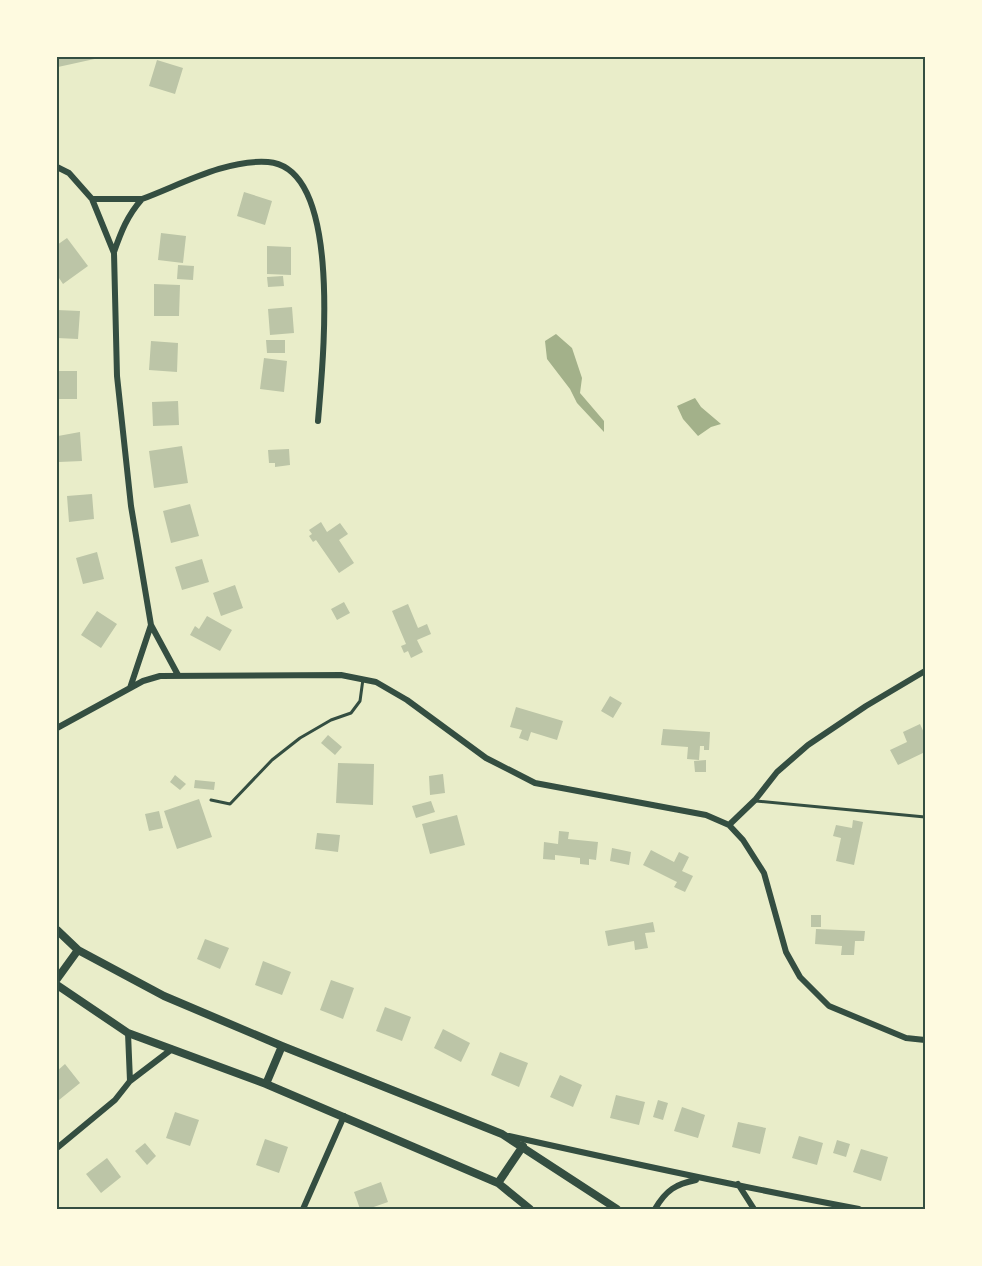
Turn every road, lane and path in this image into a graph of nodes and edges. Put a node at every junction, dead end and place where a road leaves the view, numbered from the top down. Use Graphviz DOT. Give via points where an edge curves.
graph roads {
  1 [pos="57,166"];
  2 [pos="92,199"];
  3 [pos="142,200"];
  4 [pos="114,253"];
  5 [pos="318,421"];
  6 [pos="151,625"];
  7 [pos="925,671"];
  8 [pos="178,675"];
  9 [pos="363,679"];
  10 [pos="130,688"];
  11 [pos="57,728"];
  12 [pos="211,800"];
  13 [pos="755,800"];
  14 [pos="925,817"];
  15 [pos="729,825"];
  16 [pos="57,930"];
  17 [pos="78,950"];
  18 [pos="57,979"];
  19 [pos="57,985"];
  20 [pos="128,1033"];
  21 [pos="925,1040"];
  22 [pos="282,1046"];
  23 [pos="172,1049"];
  24 [pos="130,1080"];
  25 [pos="266,1084"];
  26 [pos="344,1116"];
  27 [pos="502,1134"];
  28 [pos="523,1146"];
  29 [pos="57,1148"];
  30 [pos="700,1179"];
  31 [pos="498,1183"];
  32 [pos="738,1184"];
  33 [pos="303,1209"];
  34 [pos="530,1209"];
  35 [pos="617,1209"];
  36 [pos="655,1209"];
  37 [pos="754,1209"];
  38 [pos="859,1209"];
  1 -- 2 [label="street" via="69,173"];
  2 -- 3 [label="street"];
  2 -- 4 [label="street"];
  3 -- 4 [label="street" via="123,227"];
  3 -- 5 [label="street" via="231,165 270,162 284,166 298,179 310,198 323,256 325,326"];
  4 -- 6 [label="street" via="117,376 131,506"];
  6 -- 8 [label="street"];
  6 -- 10 [label="street"];
  7 -- 13 [label="street" via="808,745 777,772"];
  8 -- 9 [label="street" via="341,675"];
  8 -- 10 [label="street" via="160,676"];
  9 -- 12 [label="lane" via="360,701 351,713 300,738 272,760 230,804"];
  9 -- 15 [label="street" via="407,700 486,758 535,783 705,815"];
  10 -- 11 [label="street"];
  13 -- 14 [label="lane"];
  13 -- 15 [label="street"];
  15 -- 21 [label="street" via="764,873 786,952 800,977 829,1006 906,1038"];
  16 -- 17 [label="street"];
  17 -- 18 [label="street"];
  17 -- 22 [label="street" via="164,996"];
  19 -- 20 [label="street"];
  20 -- 23 [label="street"];
  20 -- 24 [label="street"];
  22 -- 25 [label="street"];
  22 -- 27 [label="street"];
  23 -- 24 [label="street"];
  23 -- 25 [label="street"];
  24 -- 29 [label="street" via="115,1100"];
  25 -- 26 [label="street"];
  26 -- 31 [label="street"];
  26 -- 33 [label="street"];
  27 -- 28 [label="street"];
  27 -- 30 [label="street"];
  28 -- 31 [label="street"];
  28 -- 35 [label="street"];
  30 -- 32 [label="street"];
  30 -- 36 [label="street" via="680,1183 666,1193"];
  31 -- 34 [label="street"];
  32 -- 37 [label="street"];
  32 -- 38 [label="street"];
}
